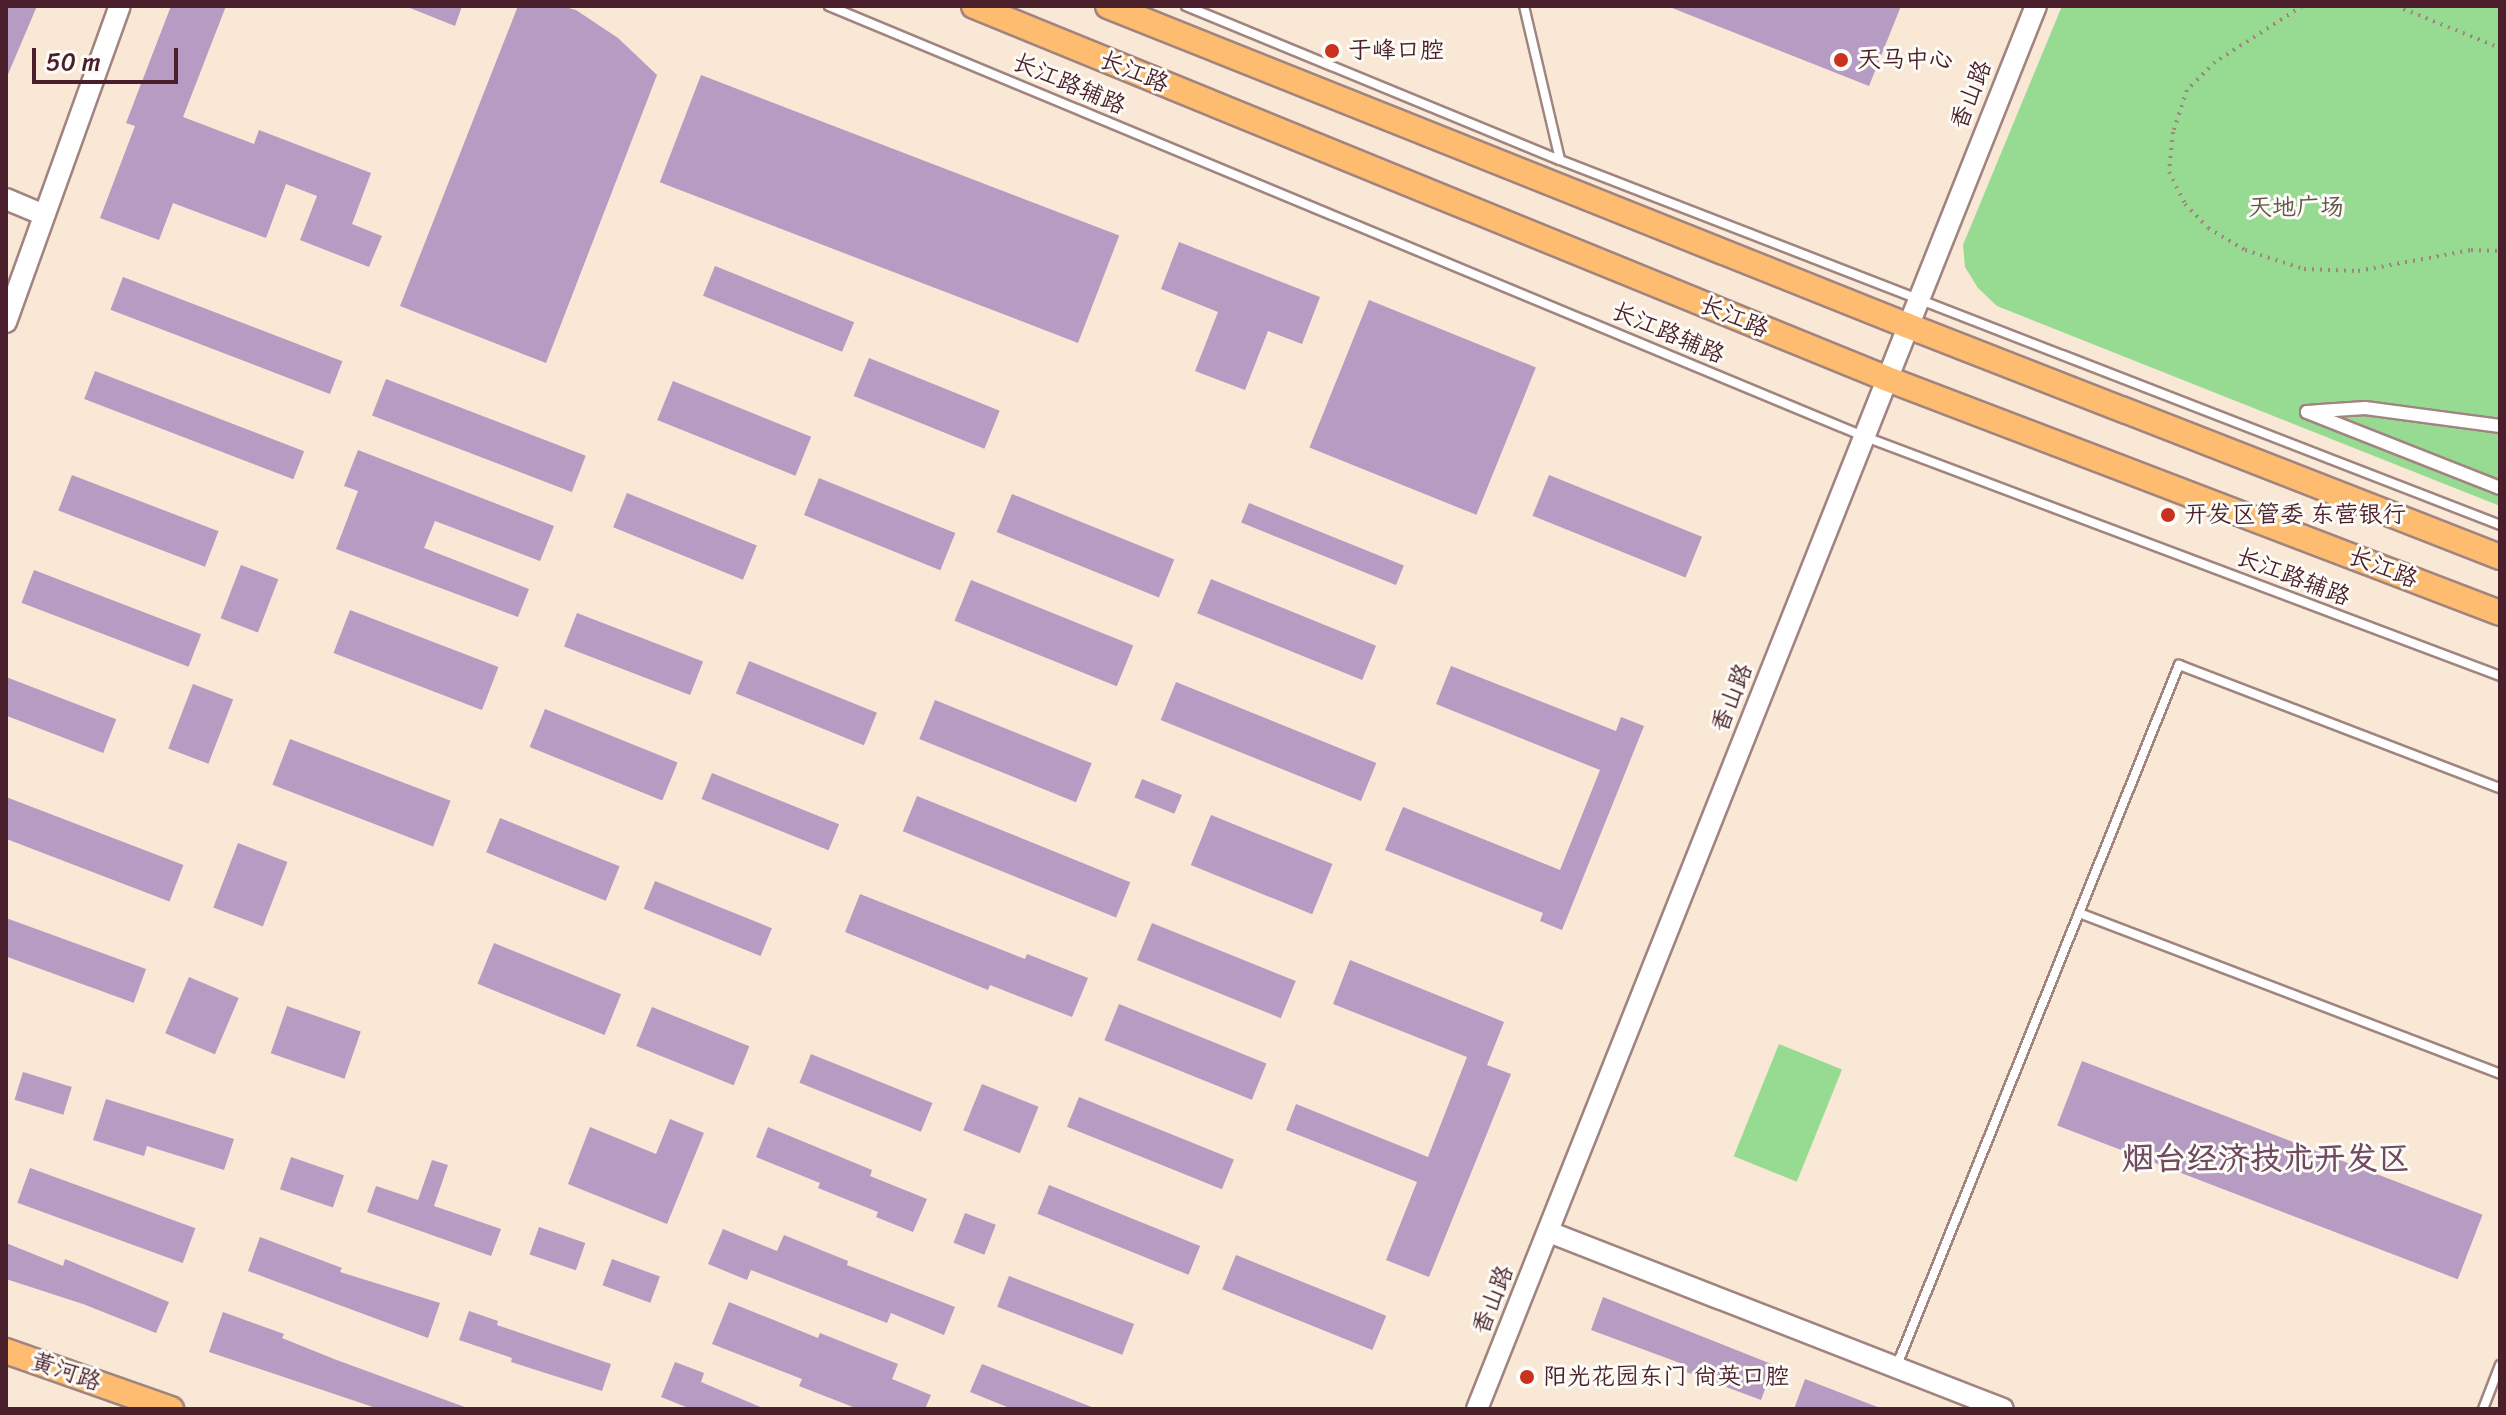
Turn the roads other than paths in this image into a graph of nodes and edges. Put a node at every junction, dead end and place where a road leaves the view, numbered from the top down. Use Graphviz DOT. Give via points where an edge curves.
graph roads {
  1 [pos="120,6"];
  2 [pos="829,6"];
  3 [pos="974,6"];
  4 [pos="1108,6"];
  5 [pos="1186,6"];
  6 [pos="1524,6"];
  7 [pos="2036,6"];
  8 [pos="1560,160"];
  9 [pos="6,199"];
  10 [pos="44,215"];
  11 [pos="1917,299"];
  12 [pos="6,322"];
  13 [pos="1906,325"];
  14 [pos="1885,378"];
  15 [pos="2500,426"];
  16 [pos="1863,436"];
  17 [pos="2500,488"];
  18 [pos="2500,525"];
  19 [pos="2500,557"];
  20 [pos="2500,613"];
  21 [pos="2500,676"];
  22 [pos="2500,788"];
  23 [pos="2079,913"];
  24 [pos="2500,1074"];
  25 [pos="1549,1232"];
  26 [pos="6,1351"];
  27 [pos="2500,1365"];
  28 [pos="1896,1367"];
  29 [pos="171,1409"];
  30 [pos="1477,1409"];
  31 [pos="2003,1409"];
  32 [pos="2483,1409"];
  1 -- 10 [label="street"];
  2 -- 16 [label="lane, 长江路辅路"];
  3 -- 14 [label="main road, 长江路"];
  4 -- 13 [label="main road"];
  5 -- 8 [label="lane"];
  6 -- 8 [label="lane"];
  7 -- 11 [label="street, 香山路"];
  8 -- 11 [label="lane"];
  9 -- 10 [label="street"];
  10 -- 12 [label="street"];
  11 -- 13 [label="street, 香山路"];
  11 -- 18 [label="lane"];
  13 -- 14 [label="street, 香山路"];
  13 -- 19 [label="main road"];
  14 -- 16 [label="street, 香山路"];
  14 -- 20 [label="main road, 长江路"];
  15 -- 17 [label="street" via="2365,408 2307,412"];
  16 -- 21 [label="lane, 长江路辅路"];
  16 -- 25 [label="street, 香山路"];
  22 -- 23 [label="lane" via="2179,665"];
  23 -- 24 [label="lane"];
  23 -- 28 [label="lane"];
  25 -- 28 [label="street"];
  25 -- 30 [label="street, 香山路"];
  26 -- 29 [label="main road, 黄河路"];
  27 -- 32 [label="lane"];
  28 -- 31 [label="street"];
}
